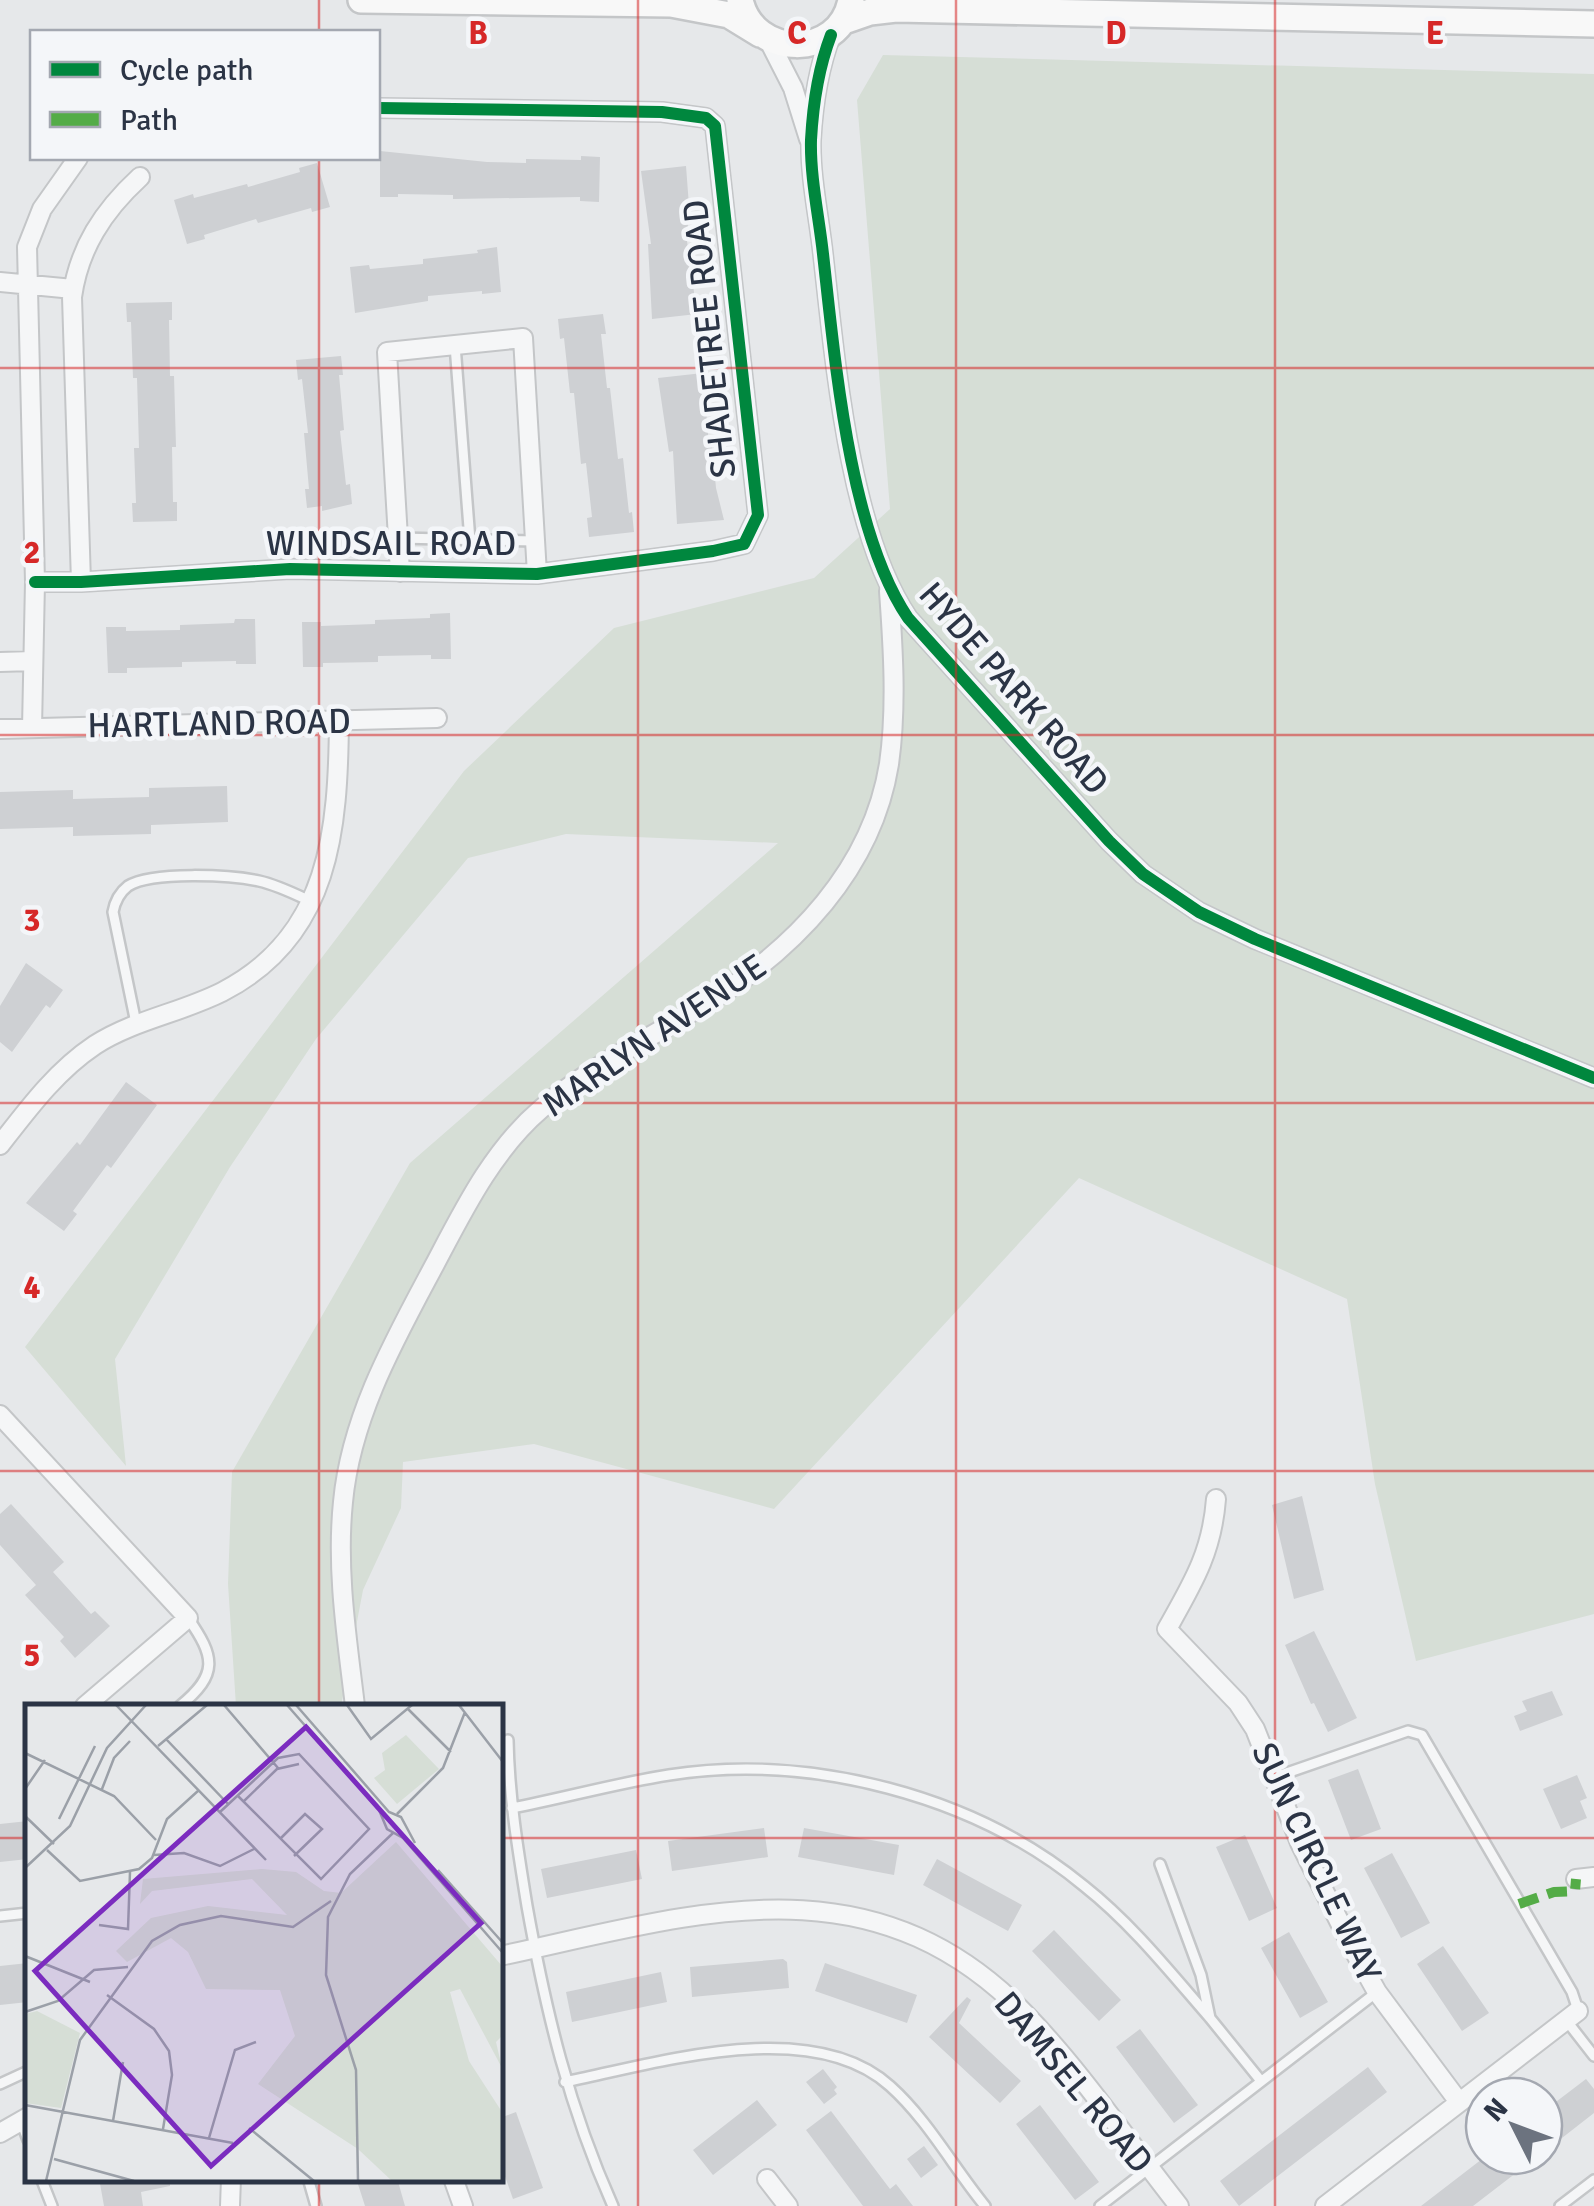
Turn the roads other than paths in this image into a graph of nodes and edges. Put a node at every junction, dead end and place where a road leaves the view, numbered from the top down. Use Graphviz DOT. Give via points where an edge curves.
graph roads {
  1 [pos="361,0"];
  2 [pos="740,0"];
  3 [pos="842,19"];
  4 [pos="1594,24"];
  5 [pos="764,36"];
  6 [pos="380,108"];
  7 [pos="811,144"];
  8 [pos="76,160"];
  9 [pos="140,177"];
  10 [pos="0,282"];
  11 [pos="26,282"];
  12 [pos="73,289"];
  13 [pos="455,345"];
  14 [pos="397,538"];
  15 [pos="470,541"];
  16 [pos="536,542"];
  17 [pos="744,544"];
  18 [pos="400,572"];
  19 [pos="536,574"];
  20 [pos="35,582"];
  21 [pos="81,582"];
  22 [pos="889,590"];
  23 [pos="0,662"];
  24 [pos="33,662"];
  25 [pos="438,718"];
  26 [pos="340,720"];
  27 [pos="32,728"];
  28 [pos="0,729"];
  29 [pos="310,901"];
  30 [pos="136,1023"];
  31 [pos="1594,1078"];
  32 [pos="0,1145"];
  33 [pos="0,1415"];
  34 [pos="1216,1499"];
  35 [pos="188,1618"];
  36 [pos="86,1704"];
  37 [pos="182,1704"];
  38 [pos="355,1704"];
  39 [pos="508,1740"];
  40 [pos="1275,1777"];
  41 [pos="512,1808"];
  42 [pos="1160,1864"];
  43 [pos="25,1913"];
  44 [pos="0,1916"];
  45 [pos="535,1949"];
  46 [pos="502,1956"];
  47 [pos="1378,1992"];
  48 [pos="1572,2016"];
  49 [pos="1210,2018"];
  50 [pos="1594,2056"];
  51 [pos="25,2072"];
  52 [pos="1261,2081"];
  53 [pos="565,2082"];
  54 [pos="0,2084"];
  55 [pos="1458,2102"];
  56 [pos="24,2119"];
  57 [pos="0,2133"];
  58 [pos="1149,2168"];
  59 [pos="766,2179"];
  60 [pos="1594,2180"];
  61 [pos="42,2181"];
  62 [pos="231,2181"];
  63 [pos="309,2181"];
  64 [pos="453,2181"];
  65 [pos="52,2206"];
  66 [pos="230,2206"];
  67 [pos="316,2206"];
  68 [pos="463,2206"];
  69 [pos="613,2206"];
  70 [pos="788,2206"];
  71 [pos="985,2206"];
  72 [pos="1100,2206"];
  73 [pos="1179,2206"];
  74 [pos="1325,2206"];
  75 [pos="1560,2206"];
  1 -- 5 [label="main road" via="671,4 730,15"];
  2 -- 5 [label="main road"];
  3 -- 4 [label="main road" via="896,10"];
  3 -- 5 [label="main road" via="810,45 788,46"];
  3 -- 7 [label="street, HYDE PARK ROAD" via="816,83"];
  5 -- 7 [label="street, HYDE PARK ROAD"];
  6 -- 17 [label="street, SHADETREE ROAD" via="662,112 706,118 715,126 758,515"];
  7 -- 22 [label="street, HYDE PARK ROAD" via="840,395"];
  8 -- 11 [label="street" via="33,227"];
  9 -- 12 [label="street" via="95,228"];
  10 -- 11 [label="street"];
  11 -- 12 [label="street"];
  11 -- 20 [label="street"];
  12 -- 21 [label="street"];
  13 -- 14 [label="street" via="387,352"];
  13 -- 15 [label="lane"];
  13 -- 16 [label="street" via="523,338"];
  14 -- 15 [label="lane"];
  14 -- 18 [label="street"];
  15 -- 16 [label="lane"];
  16 -- 19 [label="street"];
  17 -- 19 [label="street, WINDSAIL ROAD"];
  18 -- 19 [label="street, WINDSAIL ROAD"];
  18 -- 21 [label="street, WINDSAIL ROAD" via="290,569"];
  20 -- 21 [label="street, WINDSAIL ROAD"];
  20 -- 24 [label="street"];
  22 -- 31 [label="street, HYDE PARK ROAD" via="923,638 1095,826 1171,894 1255,939"];
  22 -- 38 [label="street, MARLYN AVENUE" via="888,764 852,865 802,930 754,972 574,1084 525,1123 482,1180 382,1366 343,1501 341,1562"];
  23 -- 24 [label="street"];
  24 -- 27 [label="street"];
  25 -- 26 [label="street, HARTLAND ROAD"];
  26 -- 27 [label="street, HARTLAND ROAD"];
  26 -- 29 [label="street" via="338,797 324,874"];
  27 -- 28 [label="street, HARTLAND ROAD"];
  29 -- 30 [label="street" via="281,949 254,972 189,1006"];
  29 -- 30 [label="lane" via="280,886 230,877 157,878 126,888 115,902 113,922"];
  30 -- 32 [label="street" via="60,1073"];
  33 -- 35 [label="street"];
  34 -- 40 [label="street, SUN CIRCLE WAY" via="1206,1557 1166,1629 1238,1703"];
  35 -- 36 [label="street"];
  35 -- 37 [label="lane" via="211,1660 207,1678"];
  39 -- 41 [label="lane"];
  40 -- 47 [label="street, SUN CIRCLE WAY" via="1300,1843"];
  40 -- 48 [label="lane" via="1408,1731 1422,1735 1572,1992"];
  41 -- 45 [label="lane"];
  41 -- 49 [label="lane" via="669,1775 728,1772 816,1776 926,1798 1001,1830 1086,1887"];
  42 -- 49 [label="lane"];
  43 -- 44 [label="lane"];
  45 -- 46 [label="street, DAMSEL ROAD"];
  45 -- 53 [label="lane"];
  45 -- 58 [label="street, DAMSEL ROAD" via="699,1914 783,1907 904,1931 963,1962 1026,2015"];
  47 -- 52 [label="lane"];
  47 -- 55 [label="street, SUN CIRCLE WAY"];
  48 -- 50 [label="lane"];
  48 -- 55 [label="street"];
  49 -- 52 [label="lane"];
  51 -- 54 [label="lane"];
  52 -- 58 [label="lane"];
  53 -- 69 [label="lane"];
  53 -- 71 [label="lane" via="732,2050 845,2058 871,2070 911,2107"];
  55 -- 74 [label="street"];
  56 -- 57 [label="street"];
  58 -- 72 [label="lane"];
  58 -- 73 [label="street, DAMSEL ROAD"];
  59 -- 70 [label="street"];
  60 -- 75 [label="lane"];
  61 -- 65 [label="lane"];
  62 -- 66 [label="street"];
  63 -- 67 [label="lane"];
  64 -- 68 [label="street"];
}
